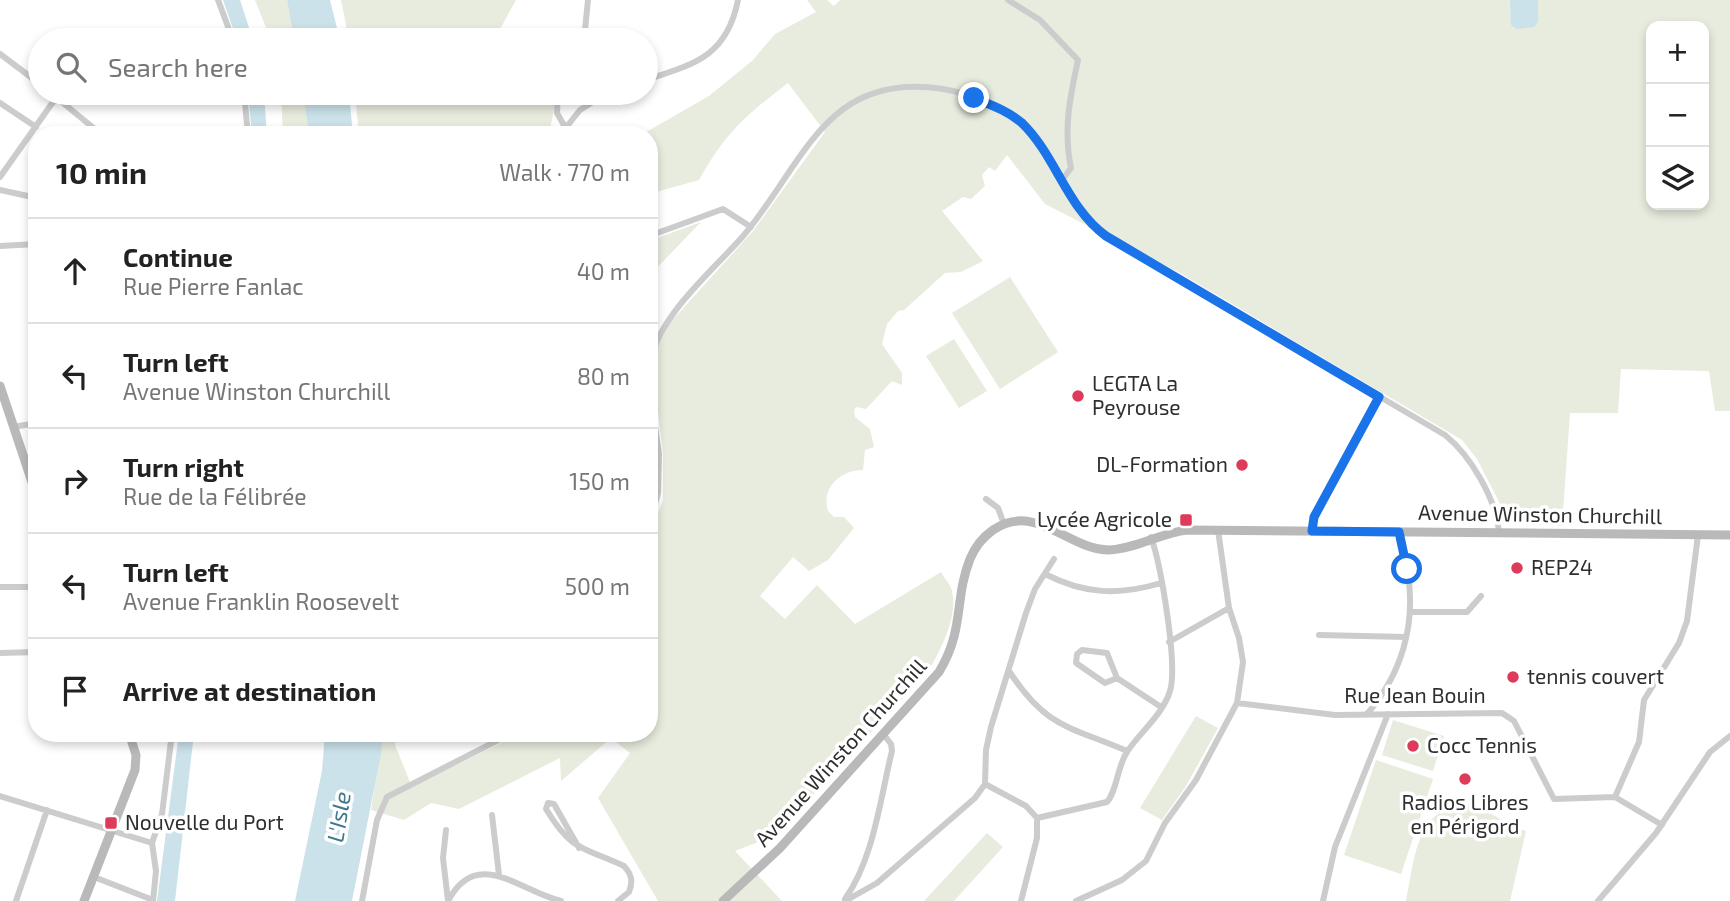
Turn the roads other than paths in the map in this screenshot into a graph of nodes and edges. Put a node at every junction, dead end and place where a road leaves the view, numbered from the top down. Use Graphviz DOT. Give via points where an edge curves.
graph roads {
  1 [pos="218,0"];
  2 [pos="588,0"];
  3 [pos="738,0"];
  4 [pos="1009,0"];
  5 [pos="228,28"];
  6 [pos="585,28"];
  7 [pos="0,54"];
  8 [pos="28,75"];
  9 [pos="658,76"];
  10 [pos="0,103"];
  11 [pos="51,105"];
  12 [pos="66,105"];
  13 [pos="245,105"];
  14 [pos="557,105"];
  15 [pos="588,105"];
  16 [pos="34,126"];
  17 [pos="37,126"];
  18 [pos="91,126"];
  19 [pos="247,126"];
  20 [pos="564,126"];
  21 [pos="566,126"];
  22 [pos="28,138"];
  23 [pos="0,177"];
  24 [pos="1062,180"];
  25 [pos="0,190"];
  26 [pos="28,196"];
  27 [pos="751,227"];
  28 [pos="658,233"];
  29 [pos="28,244"];
  30 [pos="0,246"];
  31 [pos="658,336"];
  32 [pos="0,386"];
  33 [pos="1379,397"];
  34 [pos="28,424"];
  35 [pos="13,427"];
  36 [pos="658,459"];
  37 [pos="28,471"];
  38 [pos="658,496"];
  39 [pos="986,499"];
  40 [pos="1004,524"];
  41 [pos="1218,530"];
  42 [pos="1312,531"];
  43 [pos="1399,532"];
  44 [pos="1499,533"];
  45 [pos="1698,535"];
  46 [pos="1730,535"];
  47 [pos="1151,537"];
  48 [pos="1054,559"];
  49 [pos="1045,574"];
  50 [pos="1161,583"];
  51 [pos="0,587"];
  52 [pos="28,587"];
  53 [pos="1481,596"];
  54 [pos="1228,608"];
  55 [pos="1410,612"];
  56 [pos="1319,635"];
  57 [pos="1406,637"];
  58 [pos="1169,642"];
  59 [pos="28,652"];
  60 [pos="0,653"];
  61 [pos="1009,671"];
  62 [pos="1117,678"];
  63 [pos="1237,702"];
  64 [pos="1161,707"];
  65 [pos="1367,714"];
  66 [pos="1388,714"];
  67 [pos="884,735"];
  68 [pos="1730,736"];
  69 [pos="131,742"];
  70 [pos="171,742"];
  71 [pos="494,742"];
  72 [pos="1127,751"];
  73 [pos="985,784"];
  74 [pos="0,796"];
  75 [pos="1615,797"];
  76 [pos="47,810"];
  77 [pos="492,816"];
  78 [pos="1037,818"];
  79 [pos="1662,825"];
  80 [pos="113,830"];
  81 [pos="446,830"];
  82 [pos="152,843"];
  83 [pos="579,848"];
  84 [pos="499,875"];
  85 [pos="94,877"];
  86 [pos="153,900"];
  87 [pos="16,901"];
  88 [pos="85,901"];
  89 [pos="362,901"];
  90 [pos="448,901"];
  91 [pos="561,901"];
  92 [pos="618,901"];
  93 [pos="723,901"];
  94 [pos="845,901"];
  95 [pos="1021,901"];
  96 [pos="1076,901"];
  97 [pos="1323,901"];
  98 [pos="1598,901"];
  1 -- 5 [label="street"];
  2 -- 6 [label="street"];
  3 -- 9 [label="street" via="730,29 709,54"];
  4 -- 24 [label="street" via="1040,20 1078,60 1066,112 1071,168"];
  7 -- 8 [label="street"];
  10 -- 16 [label="street"];
  11 -- 17 [label="street"];
  12 -- 18 [label="street"];
  13 -- 19 [label="street"];
  14 -- 20 [label="street"];
  15 -- 21 [label="street"];
  22 -- 23 [label="street"];
  24 -- 27 [label="street" via="1031,134 1001,109 948,89 886,88 857,100 808,141"];
  24 -- 33 [label="street" via="1091,225 1106,236"];
  25 -- 26 [label="street"];
  27 -- 28 [label="street" via="723,209"];
  27 -- 31 [label="street"];
  29 -- 30 [label="street"];
  32 -- 35 [label="main road"];
  33 -- 42 [label="street" via="1314,517"];
  33 -- 44 [label="street" via="1462,449 1475,467"];
  34 -- 35 [label="street"];
  35 -- 37 [label="main road"];
  36 -- 38 [label="street"];
  39 -- 40 [label="street" via="998,508"];
  40 -- 47 [label="main road, Avenue Winston Churchill" via="1038,523 1100,549 1122,548"];
  40 -- 67 [label="main road, Avenue Winston Churchill" via="981,541 969,561 959,624 947,659"];
  41 -- 42 [label="main road, Avenue Winston Churchill"];
  41 -- 47 [label="main road, Avenue Winston Churchill"];
  41 -- 54 [label="street"];
  42 -- 43 [label="main road, Avenue Winston Churchill"];
  43 -- 44 [label="main road, Avenue Winston Churchill"];
  43 -- 55 [label="street"];
  44 -- 45 [label="main road, Avenue Winston Churchill"];
  45 -- 46 [label="main road, Avenue Winston Churchill"];
  45 -- 75 [label="street" via="1687,621 1679,643 1644,699 1639,742"];
  47 -- 50 [label="street"];
  48 -- 49 [label="street"];
  49 -- 50 [label="street" via="1068,586 1109,593"];
  49 -- 61 [label="street" via="1031,597"];
  50 -- 58 [label="street"];
  51 -- 52 [label="street"];
  53 -- 55 [label="street" via="1467,612"];
  54 -- 58 [label="street"];
  54 -- 63 [label="street" via="1240,638 1243,662"];
  55 -- 57 [label="street"];
  56 -- 57 [label="street"];
  57 -- 65 [label="street" via="1396,674"];
  58 -- 64 [label="street" via="1173,676"];
  59 -- 60 [label="street"];
  61 -- 72 [label="street" via="1031,701 1062,726"];
  61 -- 73 [label="street" via="986,750"];
  62 -- 62 [label="street" via="1107,653 1082,650 1077,654 1076,663 1105,682"];
  62 -- 64 [label="street"];
  63 -- 65 [label="street, Rue Jean Bouin" via="1335,715"];
  63 -- 96 [label="street" via="1146,861 1122,880"];
  64 -- 72 [label="street"];
  65 -- 66 [label="street, Rue Jean Bouin"];
  66 -- 75 [label="street, Rue Jean Bouin" via="1502,713 1514,721 1552,798"];
  66 -- 97 [label="street" via="1335,847"];
  67 -- 93 [label="main road, Avenue Winston Churchill" via="761,868"];
  67 -- 94 [label="street" via="892,751 864,862"];
  68 -- 79 [label="street" via="1703,762"];
  69 -- 80 [label="main road" via="136,766"];
  70 -- 82 [label="street" via="162,814"];
  71 -- 89 [label="street" via="387,797 377,820"];
  72 -- 78 [label="street" via="1107,802"];
  73 -- 78 [label="street" via="1026,806"];
  73 -- 94 [label="street" via="975,798 877,883"];
  74 -- 76 [label="street"];
  75 -- 79 [label="street"];
  76 -- 80 [label="street"];
  76 -- 87 [label="street"];
  77 -- 84 [label="street"];
  78 -- 95 [label="street" via="1037,838"];
  79 -- 98 [label="street"];
  80 -- 82 [label="street"];
  80 -- 85 [label="main road"];
  81 -- 90 [label="street" via="443,858"];
  82 -- 86 [label="street" via="156,871"];
  83 -- 83 [label="street" via="554,804 548,803 546,809 557,827"];
  83 -- 92 [label="street" via="628,871 629,891"];
  84 -- 90 [label="street" via="474,874 460,883"];
  84 -- 91 [label="street"];
  85 -- 86 [label="street"];
  85 -- 88 [label="main road"];
}
